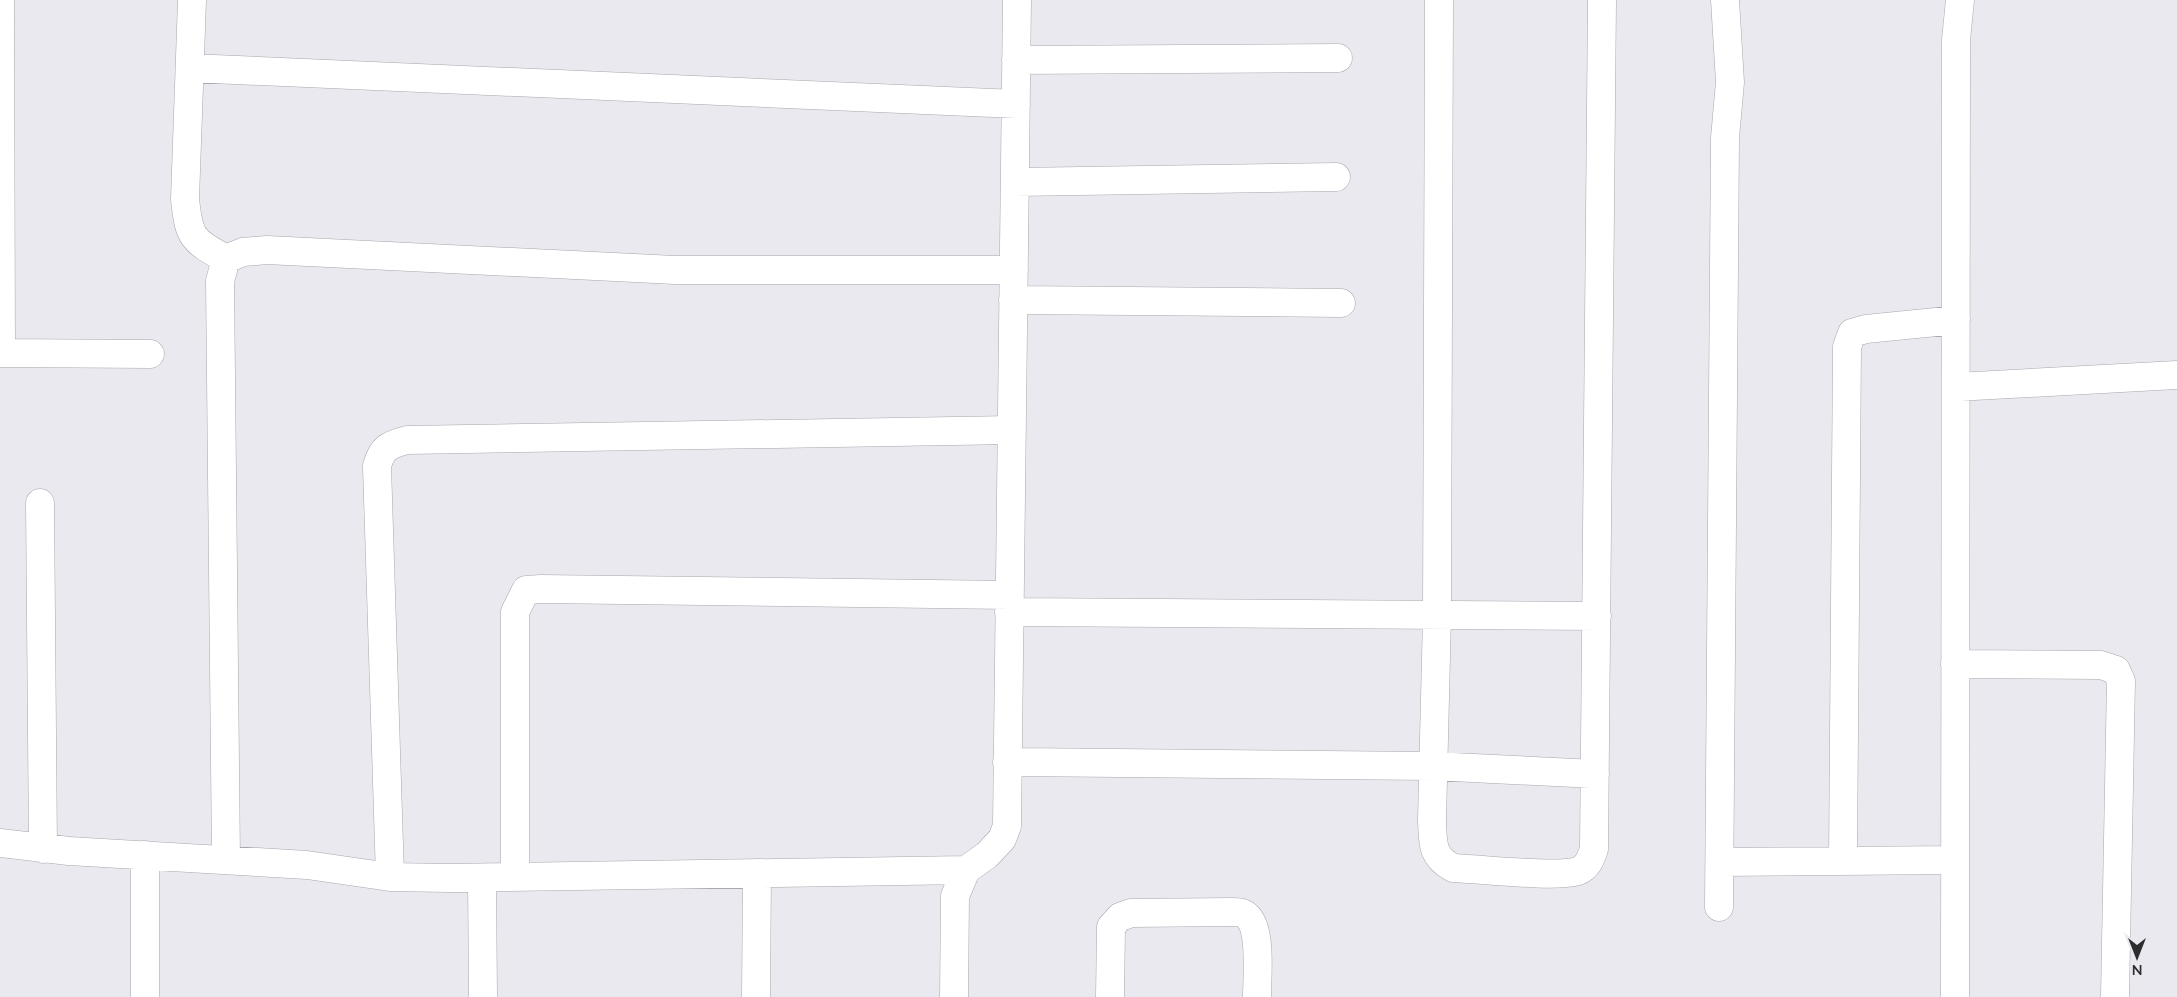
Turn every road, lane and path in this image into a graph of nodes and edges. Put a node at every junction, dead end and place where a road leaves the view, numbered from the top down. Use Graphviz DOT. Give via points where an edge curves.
graph roads {
  1 [pos="0,0"];
  2 [pos="192,0"];
  3 [pos="1017,0"];
  4 [pos="1439,0"];
  5 [pos="1602,0"];
  6 [pos="1725,0"];
  7 [pos="1960,0"];
  8 [pos="1338,58"];
  9 [pos="1016,60"];
  10 [pos="190,68"];
  11 [pos="1016,104"];
  12 [pos="1336,177"];
  13 [pos="1015,182"];
  14 [pos="226,259"];
  15 [pos="1014,270"];
  16 [pos="1013,300"];
  17 [pos="1341,303"];
  18 [pos="1956,320"];
  19 [pos="1,353"];
  20 [pos="150,354"];
  21 [pos="2177,375"];
  22 [pos="1956,387"];
  23 [pos="1012,430"];
  24 [pos="40,503"];
  25 [pos="1010,604"];
  26 [pos="1437,616"];
  27 [pos="1597,616"];
  28 [pos="1955,664"];
  29 [pos="1007,762"];
  30 [pos="1432,766"];
  31 [pos="1595,774"];
  32 [pos="0,843"];
  33 [pos="43,849"];
  34 [pos="145,855"];
  35 [pos="226,860"];
  36 [pos="1955,860"];
  37 [pos="1843,861"];
  38 [pos="1720,862"];
  39 [pos="966,870"];
  40 [pos="757,873"];
  41 [pos="390,876"];
  42 [pos="516,877"];
  43 [pos="482,878"];
  44 [pos="1719,907"];
  45 [pos="145,997"];
  46 [pos="483,997"];
  47 [pos="756,997"];
  48 [pos="954,997"];
  49 [pos="1110,997"];
  50 [pos="1257,997"];
  51 [pos="1955,997"];
  52 [pos="2115,997"];
  1 -- 19 [label="street"];
  2 -- 10 [label="street"];
  3 -- 9 [label="street"];
  4 -- 26 [label="street"];
  5 -- 27 [label="street"];
  6 -- 38 [label="street" via="1730,82 1724,138"];
  7 -- 18 [label="street" via="1956,40"];
  8 -- 9 [label="street"];
  9 -- 11 [label="street"];
  10 -- 11 [label="street"];
  10 -- 14 [label="street" via="187,225 193,237"];
  11 -- 13 [label="street"];
  12 -- 13 [label="street"];
  13 -- 15 [label="street"];
  14 -- 15 [label="street" via="243,252 267,250 675,270"];
  14 -- 35 [label="street" via="220,281"];
  15 -- 16 [label="street"];
  16 -- 17 [label="street"];
  16 -- 23 [label="street"];
  18 -- 22 [label="street"];
  18 -- 37 [label="street" via="1866,329 1852,333 1846,347"];
  19 -- 20 [label="street"];
  21 -- 22 [label="street"];
  22 -- 28 [label="street"];
  23 -- 25 [label="street"];
  23 -- 41 [label="street" via="407,440 389,445 381,452 377,466"];
  24 -- 33 [label="street"];
  25 -- 26 [label="street"];
  25 -- 29 [label="street"];
  25 -- 42 [label="street" via="526,590 515,612"];
  26 -- 27 [label="street"];
  26 -- 30 [label="street"];
  27 -- 31 [label="street"];
  28 -- 36 [label="street"];
  28 -- 52 [label="street" via="2101,665 2116,670 2121,681"];
  29 -- 30 [label="street"];
  29 -- 39 [label="street" via="1007,826 1002,839"];
  30 -- 31 [label="street"];
  30 -- 31 [label="street" via="1434,848 1441,861 1453,868 1554,873 1579,871 1588,863 1594,850"];
  32 -- 33 [label="street"];
  33 -- 34 [label="street"];
  34 -- 35 [label="street"];
  34 -- 45 [label="street"];
  35 -- 41 [label="street" via="307,865"];
  36 -- 37 [label="street"];
  36 -- 51 [label="street"];
  37 -- 38 [label="street"];
  38 -- 44 [label="street"];
  39 -- 40 [label="street"];
  39 -- 48 [label="street" via="955,896"];
  40 -- 42 [label="street"];
  40 -- 47 [label="street"];
  41 -- 43 [label="street"];
  42 -- 43 [label="street"];
  43 -- 46 [label="street"];
  49 -- 50 [label="street" via="1111,928 1120,917 1132,913 1232,912 1242,912 1249,917 1254,930"];
}
